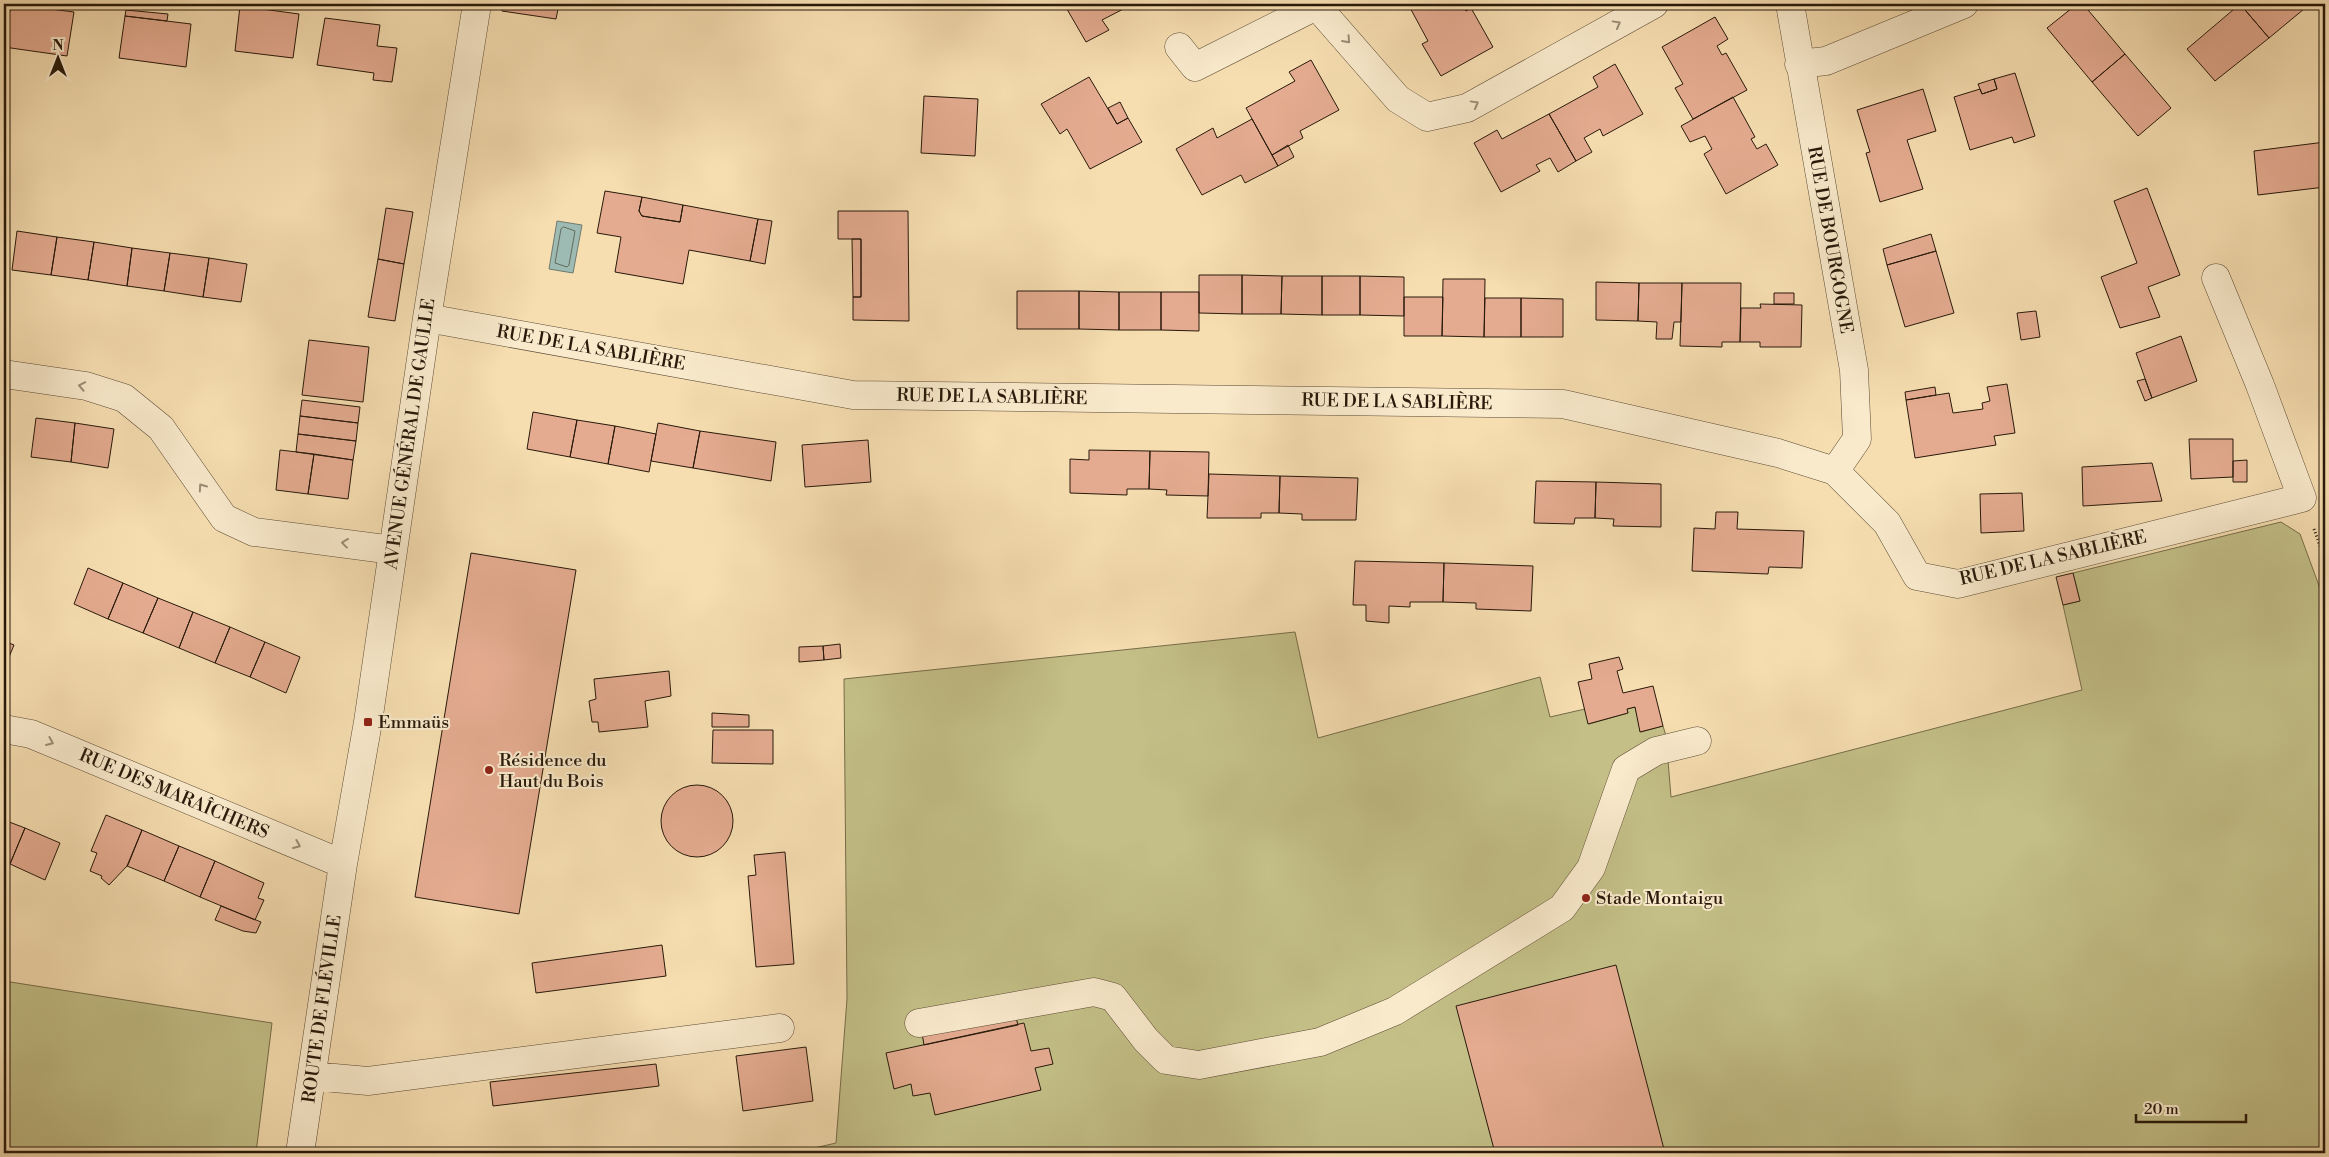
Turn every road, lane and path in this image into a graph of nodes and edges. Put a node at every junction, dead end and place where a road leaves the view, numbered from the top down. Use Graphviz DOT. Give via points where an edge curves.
graph roads {
  1 [pos="477,4"];
  2 [pos="1654,4"];
  3 [pos="1790,4"];
  4 [pos="1964,4"];
  5 [pos="1316,5"];
  6 [pos="1179,47"];
  7 [pos="1799,64"];
  8 [pos="2216,278"];
  9 [pos="427,318"];
  10 [pos="4,374"];
  11 [pos="1835,471"];
  12 [pos="393,550"];
  13 [pos="4,729"];
  14 [pos="1697,741"];
  15 [pos="343,864"];
  16 [pos="919,1024"];
  17 [pos="780,1028"];
  18 [pos="312,1076"];
  19 [pos="300,1153"];
  1 -- 9 [label="street, AVENUE GÉNÉRAL DE GAULLE"];
  5 -- 2 [label="street, one-way" via="1398,98 1427,117 1467,108"];
  3 -- 7 [label="street, RUE DE BOURGOGNE"];
  4 -- 7 [label="street" via="1826,61"];
  5 -- 6 [label="street" via="1195,68"];
  7 -- 11 [label="street, RUE DE BOURGOGNE" via="1854,370 1857,439"];
  8 -- 11 [label="street, RUE DE LA SABLIÈRE" via="2302,498 1958,584 1917,576 1888,523"];
  9 -- 11 [label="street, RUE DE LA SABLIÈRE" via="852,395 1563,404 1778,452"];
  9 -- 12 [label="street, AVENUE GÉNÉRAL DE GAULLE"];
  12 -- 10 [label="street, one-way" via="254,532 224,518 161,428 124,398 86,386"];
  12 -- 15 [label="street, AVENUE GÉNÉRAL DE GAULLE"];
  13 -- 15 [label="street, RUE DES MARAÎCHERS, one-way" via="31,734"];
  14 -- 16 [label="street" via="1656,751 1626,769 1591,868 1562,908 1395,1011 1320,1042 1199,1065 1166,1060 1113,997 1094,992"];
  15 -- 18 [label="street, ROUTE DE FLÉVILLE"];
  17 -- 18 [label="street" via="368,1081"];
  18 -- 19 [label="street, ROUTE DE FLÉVILLE"];
}
